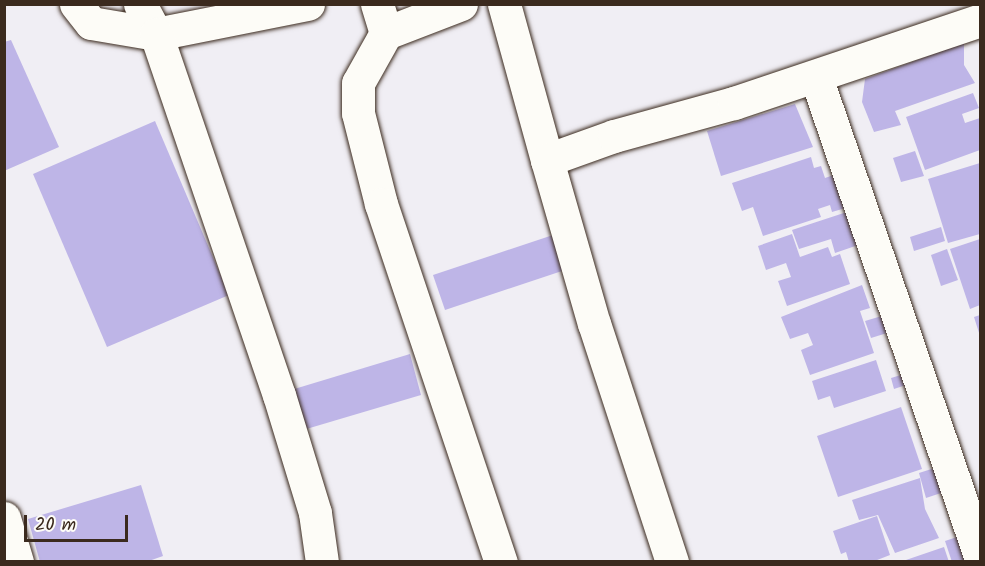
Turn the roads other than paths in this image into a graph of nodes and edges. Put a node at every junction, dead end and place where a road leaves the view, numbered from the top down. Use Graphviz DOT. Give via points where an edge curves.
graph roads {
  1 [pos="76,4"];
  2 [pos="140,4"];
  3 [pos="308,4"];
  4 [pos="461,4"];
  5 [pos="504,4"];
  6 [pos="381,19"];
  7 [pos="981,20"];
  8 [pos="156,34"];
  9 [pos="816,77"];
  10 [pos="547,160"];
  11 [pos="4,518"];
  12 [pos="981,555"];
  13 [pos="17,561"];
  14 [pos="322,561"];
  15 [pos="501,561"];
  16 [pos="672,561"];
  1 -- 8 [label="street" via="91,23"];
  2 -- 8 [label="street"];
  3 -- 8 [label="street"];
  4 -- 6 [label="street"];
  5 -- 10 [label="street"];
  6 -- 15 [label="street" via="358,83 358,113 381,204"];
  7 -- 9 [label="street"];
  8 -- 14 [label="street" via="279,395 315,513"];
  9 -- 10 [label="street" via="593,142"];
  9 -- 12 [label="street"];
  10 -- 16 [label="street" via="594,324"];
  11 -- 13 [label="street"];
}
